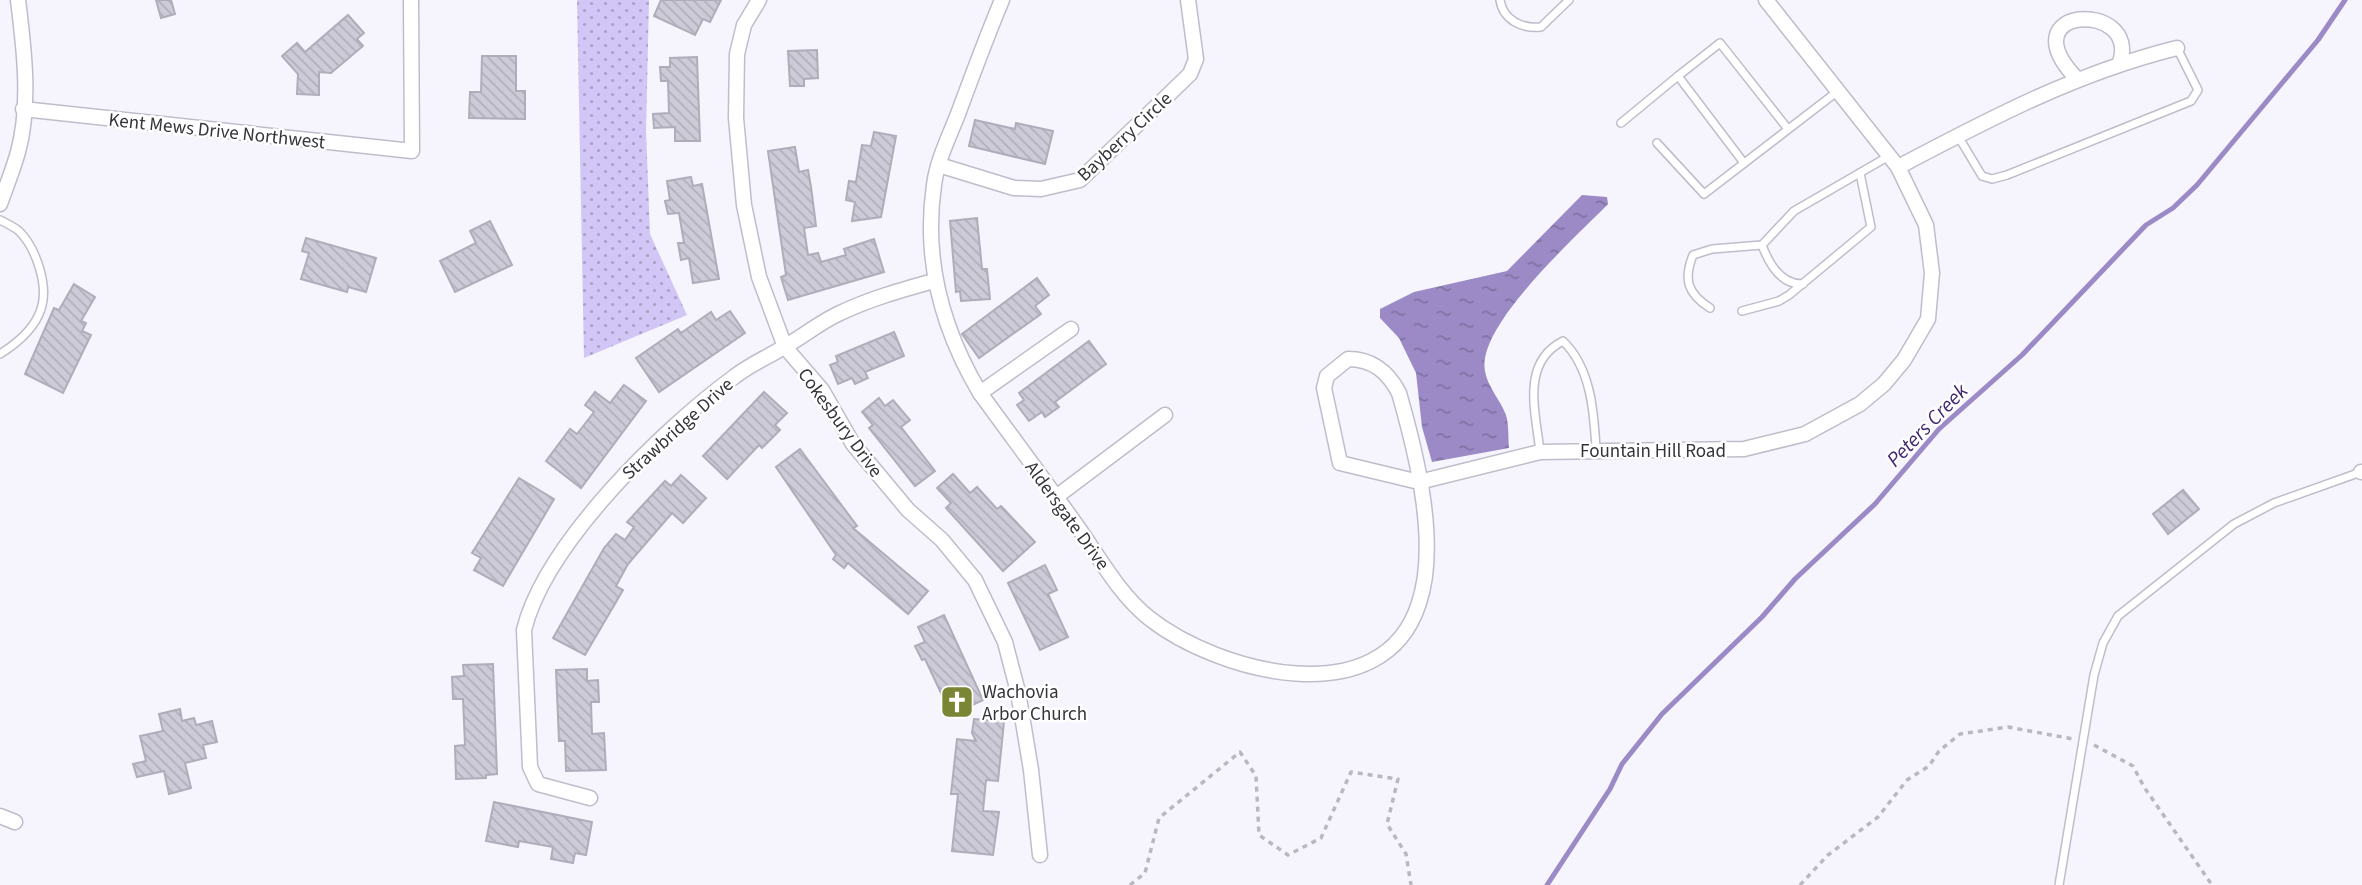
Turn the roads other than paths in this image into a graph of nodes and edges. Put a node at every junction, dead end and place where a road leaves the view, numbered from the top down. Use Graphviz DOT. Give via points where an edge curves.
graph roads {
  1 [pos="18,0"];
  2 [pos="411,0"];
  3 [pos="759,0"];
  4 [pos="1002,0"];
  5 [pos="1188,0"];
  6 [pos="1500,0"];
  7 [pos="1569,0"];
  8 [pos="1766,0"];
  9 [pos="2177,48"];
  10 [pos="2120,62"];
  11 [pos="1678,76"];
  12 [pos="2077,79"];
  13 [pos="1838,91"];
  14 [pos="23,109"];
  15 [pos="1621,123"];
  16 [pos="1788,130"];
  17 [pos="1957,135"];
  18 [pos="1657,143"];
  19 [pos="1893,162"];
  20 [pos="1744,163"];
  21 [pos="939,165"];
  22 [pos="1860,173"];
  23 [pos="0,204"];
  24 [pos="0,220"];
  25 [pos="1762,245"];
  26 [pos="934,281"];
  27 [pos="1803,284"];
  28 [pos="1710,309"];
  29 [pos="1742,311"];
  30 [pos="1071,329"];
  31 [pos="785,347"];
  32 [pos="0,354"];
  33 [pos="980,393"];
  34 [pos="1165,415"];
  35 [pos="1596,449"];
  36 [pos="1540,452"];
  37 [pos="2361,472"];
  38 [pos="1419,482"];
  39 [pos="1056,497"];
  40 [pos="590,798"];
  41 [pos="0,816"];
  42 [pos="15,822"];
  43 [pos="1040,855"];
  44 [pos="2059,885"];
  1 -- 14 [label="street" via="24,46"];
  2 -- 14 [label="street, Kent Mews Drive Northwest" via="412,151"];
  3 -- 31 [label="street, Cokesbury Drive" via="744,25 737,54 736,118 744,205 759,276"];
  4 -- 21 [label="street, Aldersgate Drive"];
  5 -- 21 [label="street, Bayberry Circle" via="1196,59 1190,74 1080,180 1041,189 1014,188"];
  6 -- 7 [label="lane" via="1509,17 1529,28 1541,27"];
  8 -- 13 [label="street, Fountain Hill Road"];
  9 -- 10 [label="street"];
  9 -- 17 [label="lane" via="2197,83 2191,101 2007,175 1982,176"];
  10 -- 12 [label="street"];
  10 -- 12 [label="street" via="2122,36 2119,24 2108,13 2082,9 2068,14 2058,24 2056,36 2063,61"];
  11 -- 15 [label="lane"];
  11 -- 16 [label="lane" via="1720,43"];
  11 -- 20 [label="lane"];
  12 -- 17 [label="street"];
  13 -- 16 [label="lane"];
  13 -- 19 [label="street, Fountain Hill Road"];
  14 -- 23 [label="street" via="19,150"];
  16 -- 20 [label="lane"];
  17 -- 19 [label="street"];
  18 -- 20 [label="lane" via="1704,194"];
  19 -- 22 [label="lane"];
  19 -- 35 [label="street, Fountain Hill Road" via="1926,225 1933,272 1931,304 1922,334 1884,384 1833,421 1782,441 1713,452"];
  21 -- 26 [label="street, Aldersgate Drive" via="931,217"];
  22 -- 25 [label="lane" via="1794,211"];
  22 -- 27 [label="lane" via="1871,227"];
  24 -- 32 [label="lane" via="19,231 34,255 42,282 41,309 18,341"];
  25 -- 27 [label="lane" via="1784,280"];
  25 -- 28 [label="lane" via="1712,248 1693,255 1687,285 1694,298"];
  26 -- 31 [label="street, Strawbridge Drive" via="837,314"];
  26 -- 33 [label="street, Aldersgate Drive" via="945,323"];
  27 -- 29 [label="lane" via="1779,301"];
  30 -- 33 [label="street"];
  31 -- 40 [label="street, Strawbridge Drive" via="736,375 652,446 580,528 529,609 523,662 530,767 538,784"];
  31 -- 43 [label="street, Cokesbury Drive" via="822,390 853,444 975,580 1005,642 1018,692"];
  33 -- 39 [label="street, Aldersgate Drive"];
  34 -- 39 [label="street"];
  35 -- 36 [label="street, Fountain Hill Road"];
  35 -- 36 [label="lane" via="1585,377 1576,353 1563,341 1550,348 1535,369"];
  36 -- 38 [label="street, Fountain Hill Road"];
  37 -- 44 [label="lane" via="2274,503 2234,524 2118,615 2103,643 2094,675"];
  38 -- 38 [label="street, Aldersgate Drive" via="1392,380 1361,359 1348,359 1336,366 1324,388 1340,463"];
  38 -- 39 [label="street, Aldersgate Drive" via="1426,560 1419,606 1386,650 1336,673 1305,674 1242,665 1177,638 1124,593"];
  41 -- 42 [label="street"];
}
